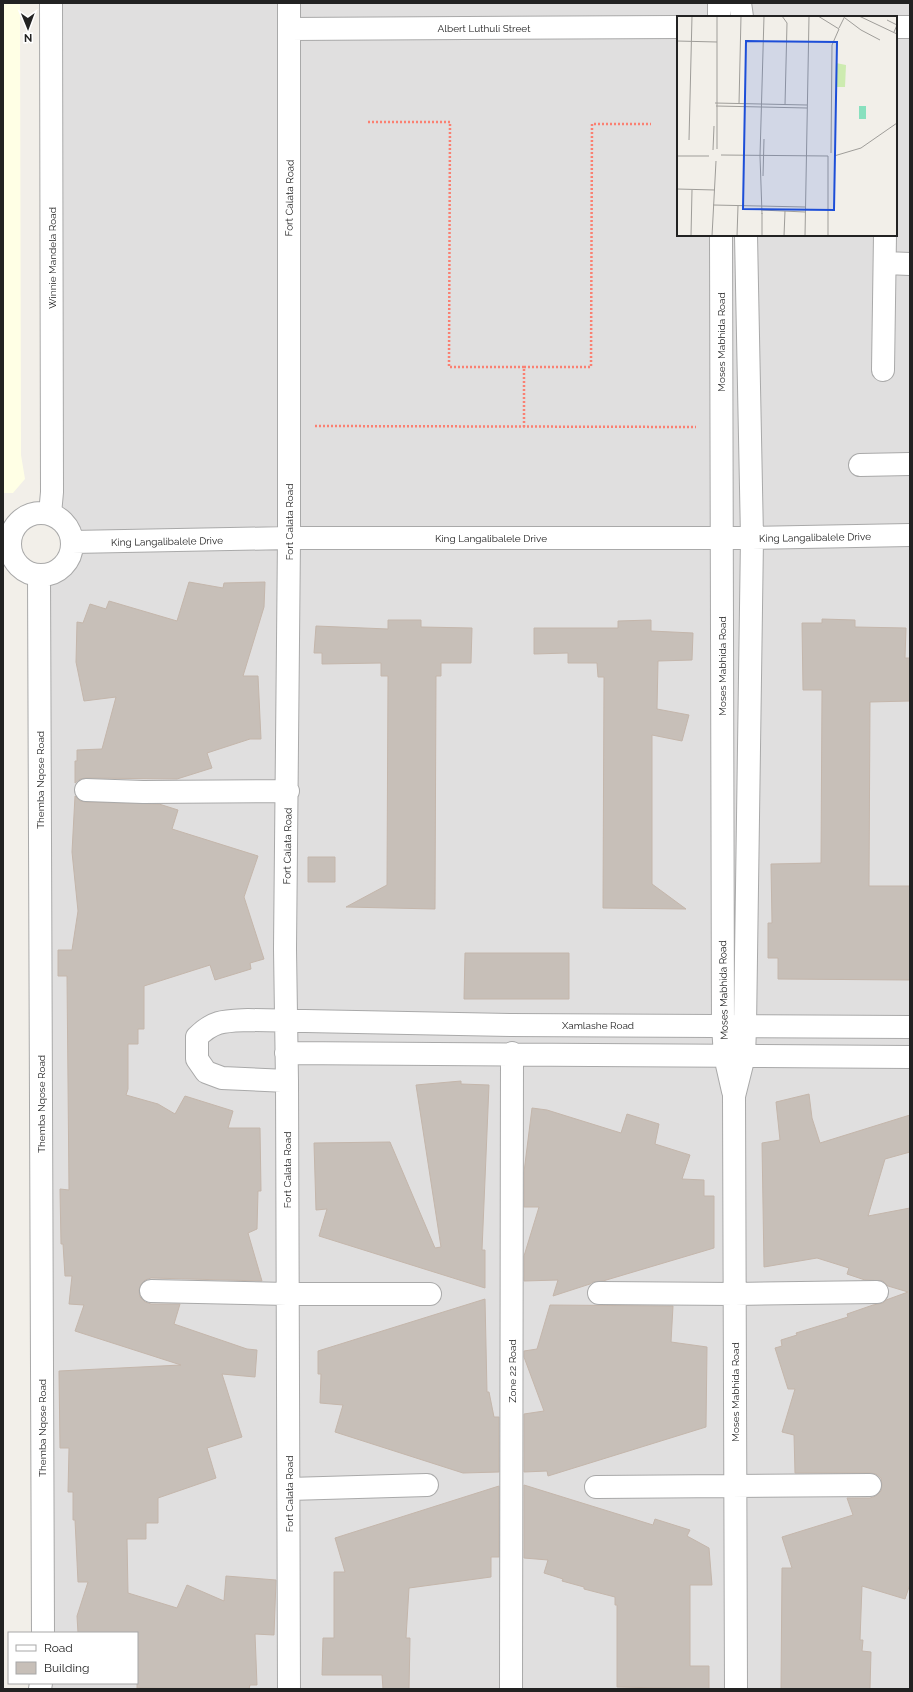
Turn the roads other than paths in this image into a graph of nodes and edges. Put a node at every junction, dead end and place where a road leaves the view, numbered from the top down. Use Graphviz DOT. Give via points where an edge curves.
graph roads {
  1 [pos="51,3"];
  2 [pos="289,3"];
  3 [pos="719,3"];
  4 [pos="740,3"];
  5 [pos="719,16"];
  6 [pos="742,16"];
  7 [pos="677,27"];
  8 [pos="897,27"];
  9 [pos="910,27"];
  10 [pos="290,29"];
  11 [pos="721,236"];
  12 [pos="746,236"];
  13 [pos="885,236"];
  14 [pos="885,263"];
  15 [pos="910,264"];
  16 [pos="883,370"];
  17 [pos="910,464"];
  18 [pos="860,465"];
  19 [pos="50,514"];
  20 [pos="910,535"];
  21 [pos="289,538"];
  22 [pos="722,538"];
  23 [pos="752,538"];
  24 [pos="6,542"];
  25 [pos="72,542"];
  26 [pos="39,575"];
  27 [pos="86,790"];
  28 [pos="288,791"];
  29 [pos="286,1022"];
  30 [pos="723,1026"];
  31 [pos="745,1027"];
  32 [pos="910,1027"];
  33 [pos="286,1052"];
  34 [pos="512,1054"];
  35 [pos="734,1056"];
  36 [pos="910,1056"];
  37 [pos="287,1081"];
  38 [pos="151,1291"];
  39 [pos="877,1292"];
  40 [pos="599,1293"];
  41 [pos="287,1294"];
  42 [pos="430,1294"];
  43 [pos="735,1294"];
  44 [pos="427,1485"];
  45 [pos="736,1485"];
  46 [pos="870,1485"];
  47 [pos="596,1487"];
  48 [pos="289,1488"];
  49 [pos="43,1632"];
  50 [pos="289,1689"];
  51 [pos="511,1689"];
  52 [pos="736,1689"];
  1 -- 19 [label="street, Winnie Mandela Road"];
  2 -- 10 [label="street, Fort Calata Road"];
  3 -- 5 [label="street"];
  4 -- 6 [label="street"];
  7 -- 10 [label="street, Albert Luthuli Street"];
  8 -- 9 [label="street"];
  10 -- 21 [label="street, Fort Calata Road"];
  11 -- 22 [label="street, Moses Mabhida Road"];
  12 -- 23 [label="street, Moses Mabhida Road"];
  13 -- 14 [label="street"];
  14 -- 15 [label="street"];
  14 -- 16 [label="street"];
  17 -- 18 [label="street"];
  19 -- 24 [label="street" via="40,512 23,518 16,524"];
  19 -- 25 [label="street" via="65,525"];
  20 -- 23 [label="street, King Langalibalele Drive"];
  21 -- 22 [label="street, King Langalibalele Drive"];
  21 -- 25 [label="street, King Langalibalele Drive"];
  21 -- 28 [label="street, Fort Calata Road"];
  22 -- 23 [label="street, King Langalibalele Drive"];
  22 -- 30 [label="street, Moses Mabhida Road"];
  23 -- 31 [label="street, Moses Mabhida Road"];
  24 -- 26 [label="street" via="14,561 21,568"];
  25 -- 26 [label="street" via="68,557 59,569"];
  26 -- 49 [label="street, Themba Nqose Road"];
  27 -- 28 [label="street"];
  28 -- 29 [label="street, Fort Calata Road"];
  29 -- 30 [label="street, Xamlashe Road"];
  29 -- 33 [label="street, Fort Calata Road"];
  29 -- 37 [label="street, Xamlashe Road" via="223,1021 208,1027 197,1037 197,1058 206,1072 222,1078"];
  30 -- 31 [label="street, Xamlashe Road"];
  30 -- 35 [label="street, Moses Mabhida Road"];
  31 -- 32 [label="street, Xamlashe Road"];
  31 -- 35 [label="street, Moses Mabhida Road"];
  33 -- 34 [label="street"];
  33 -- 37 [label="street, Fort Calata Road"];
  34 -- 35 [label="street"];
  34 -- 51 [label="street, Zone 22 Road"];
  35 -- 36 [label="street"];
  35 -- 43 [label="street, Moses Mabhida Road"];
  37 -- 41 [label="street, Fort Calata Road"];
  38 -- 41 [label="street"];
  39 -- 43 [label="street"];
  40 -- 43 [label="street"];
  41 -- 42 [label="street"];
  41 -- 48 [label="street, Fort Calata Road"];
  43 -- 45 [label="street, Moses Mabhida Road"];
  44 -- 48 [label="street"];
  45 -- 46 [label="street"];
  45 -- 47 [label="street"];
  45 -- 52 [label="street, Moses Mabhida Road"];
  48 -- 50 [label="street, Fort Calata Road"];
}
